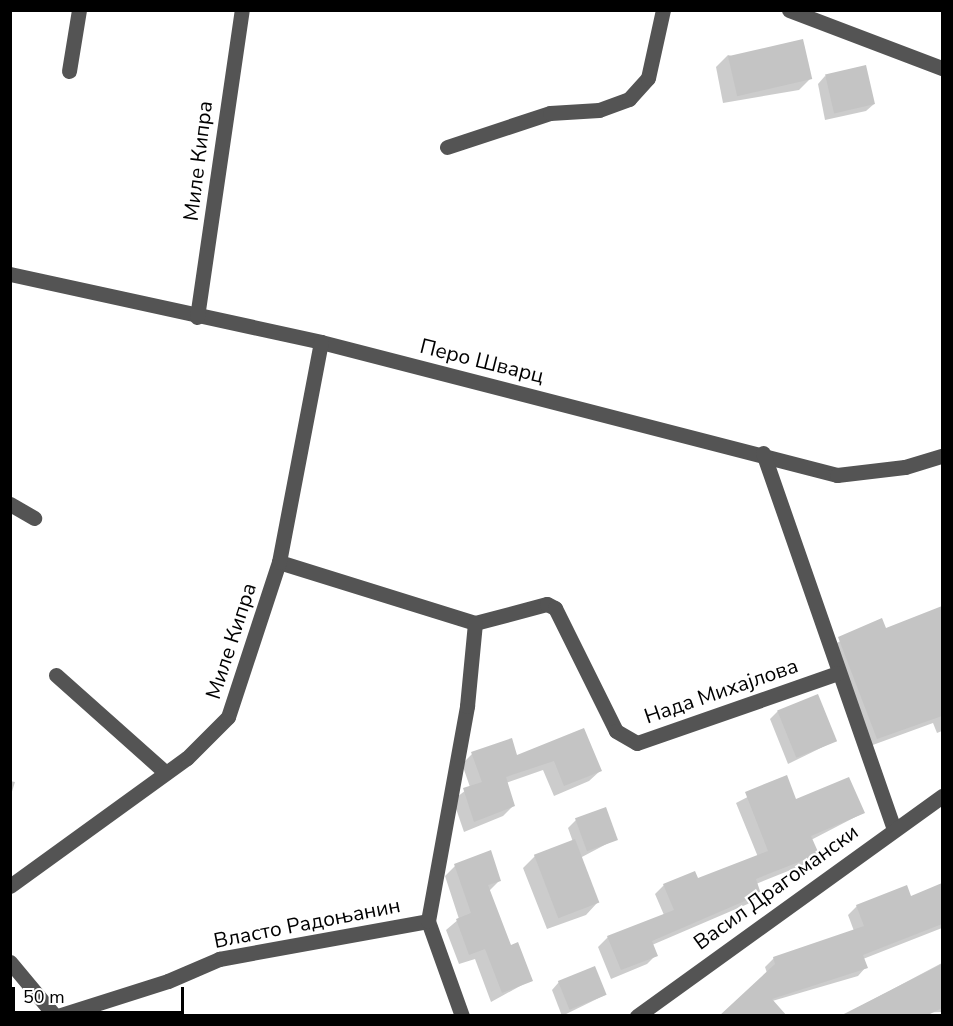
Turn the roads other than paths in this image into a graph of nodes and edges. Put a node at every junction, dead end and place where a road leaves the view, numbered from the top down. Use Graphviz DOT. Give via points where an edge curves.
graph roads {
  1 [pos="79,10"];
  2 [pos="242,10"];
  3 [pos="663,10"];
  4 [pos="789,10"];
  5 [pos="942,68"];
  6 [pos="69,70"];
  7 [pos="447,147"];
  8 [pos="10,274"];
  9 [pos="197,317"];
  10 [pos="321,342"];
  11 [pos="762,453"];
  12 [pos="942,456"];
  13 [pos="10,504"];
  14 [pos="34,518"];
  15 [pos="279,562"];
  16 [pos="475,623"];
  17 [pos="838,673"];
  18 [pos="56,675"];
  19 [pos="166,773"];
  20 [pos="942,796"];
  21 [pos="893,827"];
  22 [pos="10,886"];
  23 [pos="428,921"];
  24 [pos="10,962"];
  25 [pos="56,1016"];
  26 [pos="462,1016"];
  27 [pos="637,1016"];
  1 -- 6 [label="street"];
  2 -- 9 [label="street, Миле Кипра"];
  3 -- 7 [label="street" via="648,78 629,99 599,110 550,113"];
  4 -- 5 [label="street"];
  8 -- 9 [label="street, Перо Шварц"];
  9 -- 10 [label="street, Перо Шварц"];
  10 -- 11 [label="street, Перо Шварц"];
  10 -- 15 [label="street, Миле Кипра"];
  11 -- 12 [label="street, Перо Шварц" via="837,475"];
  11 -- 17 [label="street"];
  13 -- 14 [label="street"];
  15 -- 16 [label="street"];
  15 -- 19 [label="street, Миле Кипра" via="228,717"];
  16 -- 17 [label="street, Нада Михајлова" via="538,603 555,608 616,731 638,743"];
  16 -- 23 [label="street, Власто Радоњанин" via="467,706"];
  17 -- 21 [label="street"];
  18 -- 19 [label="street"];
  19 -- 22 [label="street, Миле Кипра"];
  20 -- 21 [label="street, Васил Драгомански"];
  21 -- 27 [label="street, Васил Драгомански"];
  23 -- 25 [label="street, Власто Радоњанин" via="219,958 168,981"];
  23 -- 26 [label="street, Власто Радоњанин"];
  24 -- 25 [label="street"];
}
